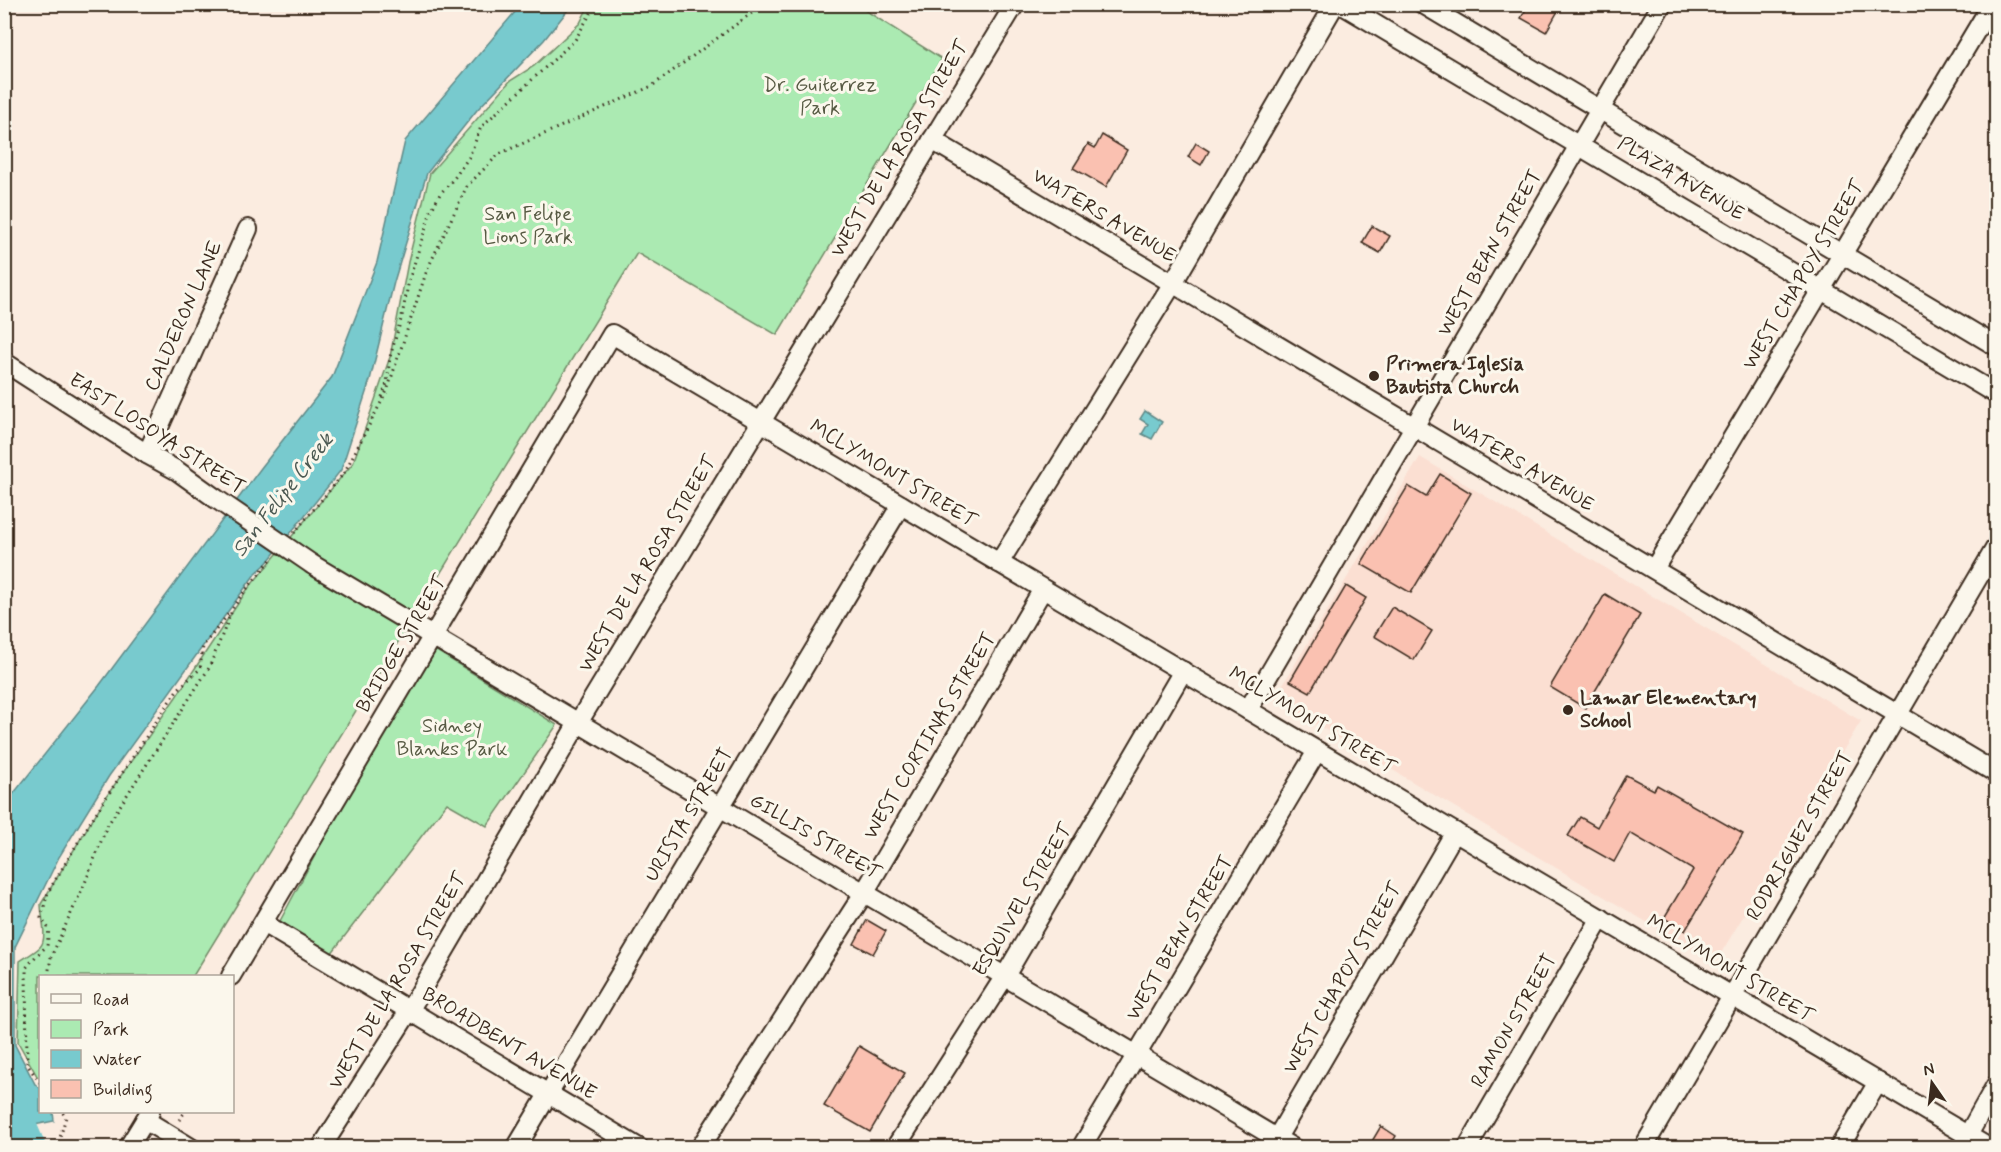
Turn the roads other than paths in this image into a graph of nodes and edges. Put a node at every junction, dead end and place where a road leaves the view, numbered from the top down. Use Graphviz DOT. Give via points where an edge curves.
graph roads {
  1 [pos="1015,4"];
  2 [pos="1335,4"];
  3 [pos="1341,4"];
  4 [pos="1423,4"];
  5 [pos="1662,4"];
  6 [pos="1992,4"];
  7 [pos="1600,110"];
  8 [pos="932,140"];
  9 [pos="1580,145"];
  10 [pos="248,229"];
  11 [pos="1843,254"];
  12 [pos="1173,283"];
  13 [pos="1822,289"];
  14 [pos="612,334"];
  15 [pos="1996,346"];
  16 [pos="4,362"];
  17 [pos="1996,394"];
  18 [pos="761,422"];
  19 [pos="1414,427"];
  20 [pos="147,454"];
  21 [pos="901,505"];
  22 [pos="1996,547"];
  23 [pos="999,562"];
  24 [pos="314,565"];
  25 [pos="1654,569"];
  26 [pos="1043,589"];
  27 [pos="433,636"];
  28 [pos="1183,671"];
  29 [pos="1248,710"];
  30 [pos="1898,714"];
  31 [pos="578,723"];
  32 [pos="1317,751"];
  33 [pos="1996,773"];
  34 [pos="720,807"];
  35 [pos="1455,832"];
  36 [pos="864,892"];
  37 [pos="1601,918"];
  38 [pos="263,924"];
  39 [pos="232,975"];
  40 [pos="1005,976"];
  41 [pos="1732,996"];
  42 [pos="409,1011"];
  43 [pos="1137,1055"];
  44 [pos="1878,1082"];
  45 [pos="1996,1085"];
  46 [pos="548,1093"];
  47 [pos="147,1116"];
  48 [pos="1968,1135"];
  49 [pos="1285,1145"];
  50 [pos="128,1148"];
  51 [pos="192,1148"];
  52 [pos="321,1148"];
  53 [pos="516,1148"];
  54 [pos="639,1148"];
  55 [pos="700,1148"];
  56 [pos="895,1148"];
  57 [pos="1081,1148"];
  58 [pos="1467,1148"];
  59 [pos="1643,1148"];
  60 [pos="1839,1148"];
  61 [pos="1989,1148"];
  1 -- 8 [label="street, WEST DE LA ROSA STREET"];
  2 -- 12 [label="street"];
  3 -- 9 [label="street, PLAZA AVENUE"];
  4 -- 7 [label="street, PLAZA AVENUE"];
  5 -- 7 [label="street, WEST BEAN STREET"];
  6 -- 11 [label="street, WEST CHAPOY STREET"];
  7 -- 9 [label="street, WEST BEAN STREET"];
  7 -- 11 [label="street, PLAZA AVENUE"];
  8 -- 12 [label="street, WATERS AVENUE"];
  8 -- 18 [label="street, WEST DE LA ROSA STREET"];
  9 -- 13 [label="street, PLAZA AVENUE"];
  9 -- 19 [label="street, WEST BEAN STREET"];
  10 -- 20 [label="street, CALDERON LANE"];
  11 -- 13 [label="street, WEST CHAPOY STREET"];
  11 -- 15 [label="street, PLAZA AVENUE"];
  12 -- 19 [label="street, WATERS AVENUE"];
  12 -- 23 [label="street"];
  13 -- 17 [label="street, PLAZA AVENUE"];
  13 -- 25 [label="street, WEST CHAPOY STREET"];
  14 -- 18 [label="street, MCLYMONT STREET"];
  14 -- 27 [label="street, BRIDGE STREET"];
  16 -- 20 [label="street, EAST LOSOYA STREET"];
  18 -- 21 [label="street, MCLYMONT STREET"];
  18 -- 31 [label="street, WEST DE LA ROSA STREET"];
  19 -- 25 [label="street, WATERS AVENUE"];
  19 -- 29 [label="street, WEST BEAN STREET"];
  20 -- 24 [label="street, EAST LOSOYA STREET, bridge"];
  21 -- 23 [label="street, MCLYMONT STREET"];
  21 -- 34 [label="street, URISTA STREET"];
  22 -- 30 [label="street, RODRIGUEZ STREET"];
  23 -- 26 [label="street, MCLYMONT STREET"];
  24 -- 27 [label="street, GILLIS STREET"];
  25 -- 30 [label="street, WATERS AVENUE"];
  26 -- 28 [label="street, MCLYMONT STREET"];
  26 -- 36 [label="street, WEST CORTINAS STREET"];
  27 -- 31 [label="street, GILLIS STREET"];
  27 -- 38 [label="street, BRIDGE STREET"];
  28 -- 29 [label="street, MCLYMONT STREET"];
  28 -- 40 [label="street, ESQUIVEL STREET"];
  29 -- 32 [label="street, MCLYMONT STREET"];
  30 -- 33 [label="street, WATERS AVENUE"];
  30 -- 41 [label="street, RODRIGUEZ STREET"];
  31 -- 34 [label="street, GILLIS STREET"];
  31 -- 42 [label="street, WEST DE LA ROSA STREET"];
  32 -- 35 [label="street, MCLYMONT STREET"];
  32 -- 43 [label="street, WEST BEAN STREET"];
  34 -- 36 [label="street, GILLIS STREET"];
  34 -- 46 [label="street, URISTA STREET"];
  35 -- 37 [label="street, MCLYMONT STREET"];
  35 -- 49 [label="street, WEST CHAPOY STREET"];
  36 -- 40 [label="street, GILLIS STREET"];
  36 -- 55 [label="street, WEST CORTINAS STREET"];
  37 -- 41 [label="street, MCLYMONT STREET"];
  37 -- 58 [label="street, RAMON STREET"];
  38 -- 39 [label="street, BRIDGE STREET"];
  38 -- 42 [label="street, BROADBENT AVENUE"];
  40 -- 43 [label="street, GILLIS STREET"];
  40 -- 56 [label="street, ESQUIVEL STREET"];
  41 -- 44 [label="street, MCLYMONT STREET"];
  41 -- 59 [label="street, RODRIGUEZ STREET"];
  42 -- 46 [label="street, BROADBENT AVENUE"];
  42 -- 52 [label="street, WEST DE LA ROSA STREET"];
  43 -- 49 [label="street, GILLIS STREET"];
  43 -- 57 [label="street, WEST BEAN STREET"];
  44 -- 48 [label="street, MCLYMONT STREET"];
  44 -- 60 [label="street"];
  45 -- 48 [label="street"];
  46 -- 53 [label="street, URISTA STREET"];
  46 -- 54 [label="street, BROADBENT AVENUE"];
  47 -- 50 [label="street"];
  47 -- 51 [label="street"];
  48 -- 61 [label="street, MCLYMONT STREET"];
}
